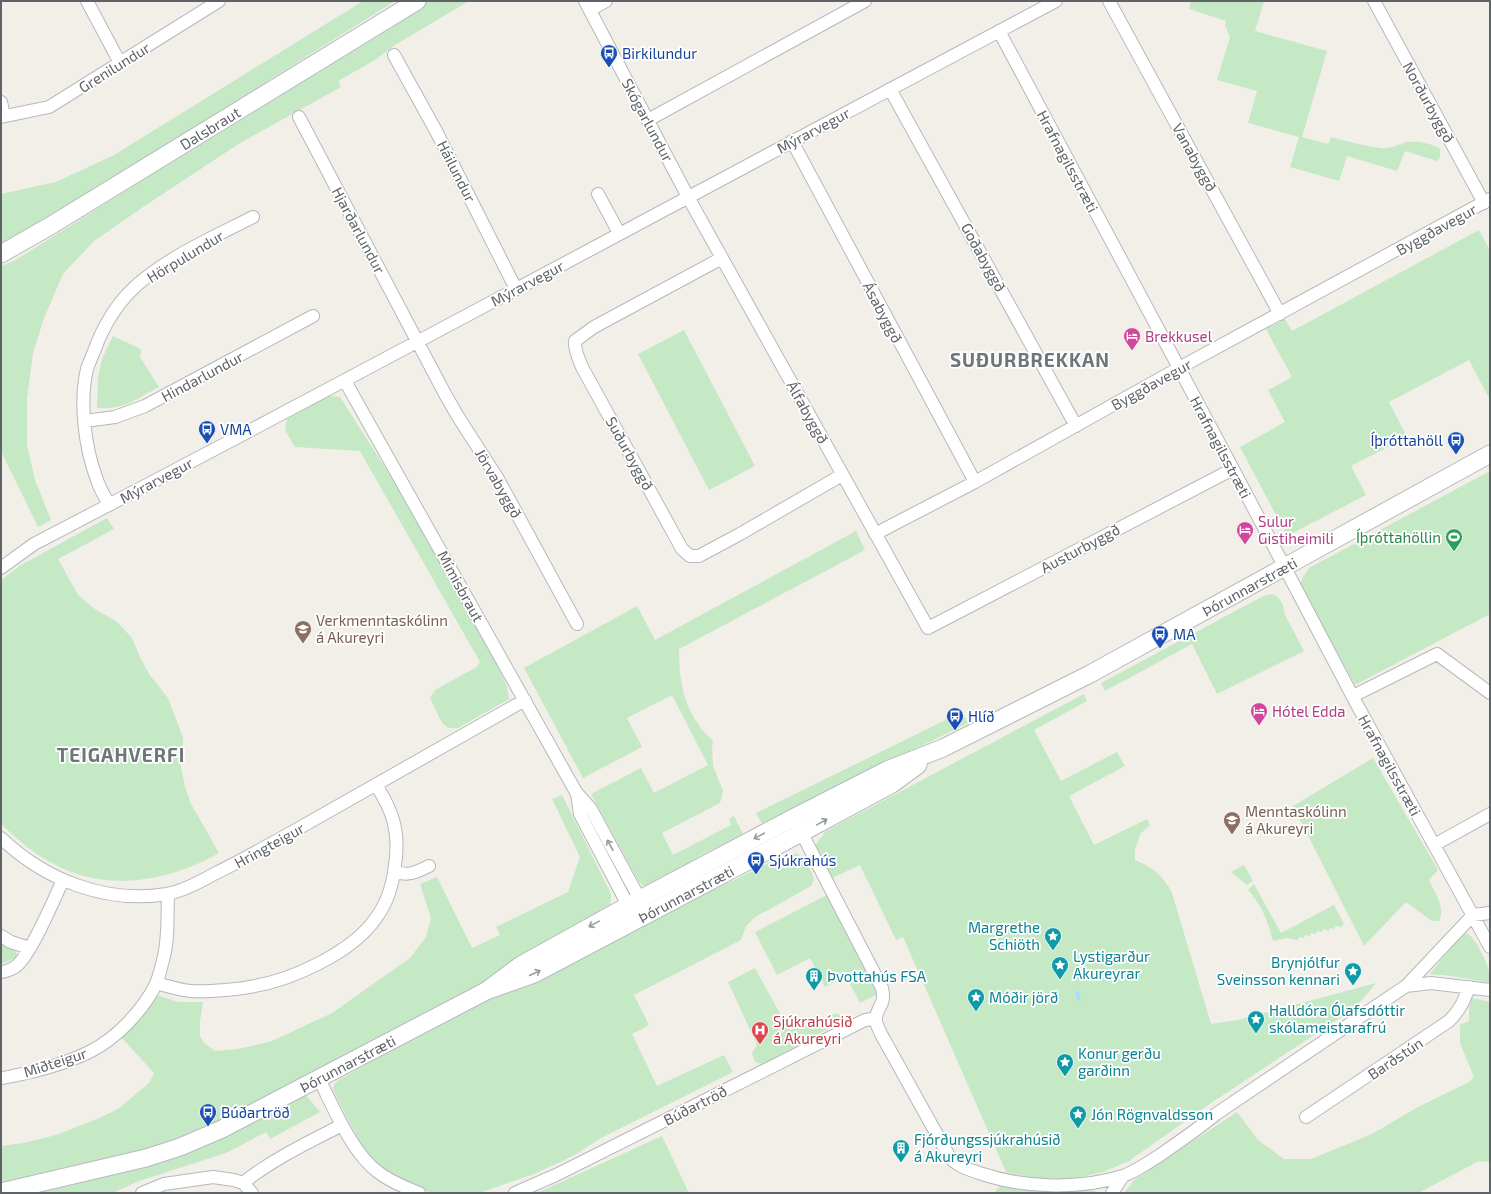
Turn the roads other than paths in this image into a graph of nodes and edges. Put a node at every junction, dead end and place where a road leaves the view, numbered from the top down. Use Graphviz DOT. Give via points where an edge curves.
graph roads {
  1 [pos="87,1"];
  2 [pos="219,1"];
  3 [pos="418,1"];
  4 [pos="606,1"];
  5 [pos="865,1"];
  6 [pos="1056,1"];
  7 [pos="1109,1"];
  8 [pos="1374,1"];
  9 [pos="588,5"];
  10 [pos="999,31"];
  11 [pos="394,55"];
  12 [pos="120,63"];
  13 [pos="890,89"];
  14 [pos="1,102"];
  15 [pos="2,117"];
  16 [pos="300,117"];
  17 [pos="648,120"];
  18 [pos="792,141"];
  19 [pos="598,194"];
  20 [pos="688,197"];
  21 [pos="1487,201"];
  22 [pos="253,216"];
  23 [pos="619,234"];
  24 [pos="1,254"];
  25 [pos="722,258"];
  26 [pos="516,289"];
  27 [pos="1280,314"];
  28 [pos="313,316"];
  29 [pos="418,342"];
  30 [pos="1179,368"];
  31 [pos="345,382"];
  32 [pos="85,421"];
  33 [pos="1076,426"];
  34 [pos="1490,454"];
  35 [pos="1233,469"];
  36 [pos="842,475"];
  37 [pos="975,482"];
  38 [pos="109,505"];
  39 [pos="875,534"];
  40 [pos="1,568"];
  41 [pos="1284,568"];
  42 [pos="577,624"];
  43 [pos="928,628"];
  44 [pos="1490,693"];
  45 [pos="1353,696"];
  46 [pos="525,700"];
  47 [pos="943,748"];
  48 [pos="376,784"];
  49 [pos="1490,814"];
  50 [pos="793,818"];
  51 [pos="801,833"];
  52 [pos="1,838"];
  53 [pos="1434,845"];
  54 [pos="429,866"];
  55 [pos="394,871"];
  56 [pos="63,880"];
  57 [pos="168,894"];
  58 [pos="634,902"];
  59 [pos="1490,913"];
  60 [pos="1473,915"];
  61 [pos="642,917"];
  62 [pos="1,936"];
  63 [pos="1490,946"];
  64 [pos="30,948"];
  65 [pos="1,972"];
  66 [pos="156,983"];
  67 [pos="1406,986"];
  68 [pos="1469,986"];
  69 [pos="1490,990"];
  70 [pos="486,991"];
  71 [pos="875,1020"];
  72 [pos="1,1078"];
  73 [pos="319,1079"];
  74 [pos="1306,1117"];
  75 [pos="342,1125"];
  76 [pos="1123,1176"];
  77 [pos="243,1183"];
  78 [pos="1,1192"];
  79 [pos="417,1192"];
  80 [pos="142,1193"];
  81 [pos="252,1193"];
  82 [pos="515,1193"];
  83 [pos="1112,1193"];
  1 -- 12 [label="street"];
  2 -- 12 [label="street, Grenilundur"];
  3 -- 24 [label="street, Dalsbraut"];
  4 -- 9 [label="street"];
  5 -- 17 [label="street"];
  6 -- 10 [label="street, Mýrarvegur"];
  7 -- 27 [label="street, Vanabyggð"];
  8 -- 21 [label="street, Norðurbyggð"];
  9 -- 17 [label="street, Skógarlundur"];
  10 -- 13 [label="street, Mýrarvegur"];
  10 -- 30 [label="street, Hrafnagilsstræti"];
  11 -- 26 [label="street, Háilundur" via="436,131"];
  12 -- 15 [label="street, Grenilundur" via="49,107"];
  13 -- 18 [label="street, Mýrarvegur"];
  13 -- 33 [label="street, Goðabyggð"];
  14 -- 15 [label="street"];
  16 -- 29 [label="street, Hjarðarlundur"];
  17 -- 20 [label="street, Skógarlundur"];
  18 -- 20 [label="street, Mýrarvegur"];
  18 -- 37 [label="street, Ásabyggð"];
  19 -- 23 [label="street"];
  20 -- 23 [label="street, Mýrarvegur"];
  20 -- 25 [label="street, Álfabyggð"];
  21 -- 27 [label="street, Byggðavegur"];
  22 -- 32 [label="street, Hörpulundur" via="172,260 137,284 125,298 102,333 87,369"];
  23 -- 26 [label="street, Mýrarvegur"];
  25 -- 36 [label="street, Álfabyggð"];
  25 -- 36 [label="street, Suðurbyggð" via="594,327 575,341 574,345 582,367 682,549 690,556 699,556"];
  26 -- 29 [label="street, Mýrarvegur"];
  27 -- 30 [label="street, Byggðavegur"];
  28 -- 32 [label="street, Hindarlundur" via="145,406 116,417"];
  29 -- 31 [label="street, Mýrarvegur"];
  29 -- 42 [label="street, Jörvabyggð" via="457,415 498,478"];
  30 -- 33 [label="street, Byggðavegur"];
  30 -- 35 [label="street, Hrafnagilsstræti"];
  31 -- 38 [label="street, Mýrarvegur"];
  31 -- 46 [label="street, Mímisbraut"];
  32 -- 38 [label="street, Hörpulundur" via="92,465"];
  33 -- 37 [label="street, Byggðavegur"];
  34 -- 41 [label="street, Þórunnarstræti"];
  35 -- 41 [label="street, Hrafnagilsstræti"];
  35 -- 43 [label="street, Austurbyggð"];
  36 -- 39 [label="street, Álfabyggð"];
  37 -- 39 [label="street, Byggðavegur"];
  38 -- 40 [label="street, Mýrarvegur" via="34,544"];
  39 -- 43 [label="street, Álfabyggð"];
  41 -- 45 [label="street, Hrafnagilsstræti"];
  41 -- 47 [label="street, Þórunnarstræti" via="1090,674"];
  44 -- 45 [label="street" via="1437,654"];
  45 -- 53 [label="street, Hrafnagilsstræti"];
  46 -- 48 [label="street, Hringteigur"];
  46 -- 58 [label="street, Mímisbraut" via="576,792 580,814"];
  47 -- 50 [label="street, Þórunnarstræti" via="887,770"];
  51 -- 47 [label="street, Þórunnarstræti, one-way" via="892,784"];
  48 -- 55 [label="street" via="387,802 393,819 396,839"];
  48 -- 57 [label="street, Hringteigur" via="247,858 198,883"];
  49 -- 53 [label="street"];
  50 -- 51 [label="street"];
  50 -- 58 [label="street, Þórunnarstræti, one-way"];
  51 -- 61 [label="street, Þórunnarstræti"];
  51 -- 71 [label="street" via="882,988 883,1000"];
  52 -- 56 [label="street, Hringteigur" via="17,854"];
  53 -- 60 [label="street, Hrafnagilsstræti"];
  54 -- 55 [label="street" via="408,874"];
  55 -- 66 [label="street" via="386,901 376,918 345,949 323,961 280,980 249,987 192,991"];
  56 -- 57 [label="street, Hringteigur" via="102,893 126,896"];
  56 -- 64 [label="street"];
  57 -- 66 [label="street, Miðteigur" via="167,942"];
  58 -- 61 [label="street, Mímisbraut"];
  58 -- 70 [label="street, Þórunnarstræti, one-way" via="521,964"];
  59 -- 60 [label="street"];
  60 -- 63 [label="street, Hrafnagilsstræti"];
  60 -- 67 [label="street"];
  70 -- 61 [label="street, Þórunnarstræti, one-way" via="534,974"];
  62 -- 64 [label="street"];
  64 -- 65 [label="street" via="16,967"];
  66 -- 72 [label="street, Miðteigur" via="139,1009 109,1040 91,1051 54,1066"];
  67 -- 68 [label="street"];
  67 -- 76 [label="street" via="1216,1114 1192,1134"];
  68 -- 69 [label="street"];
  68 -- 74 [label="street, Barðstún" via="1458,1012 1449,1021"];
  70 -- 73 [label="street, Þórunnarstræti"];
  71 -- 76 [label="street" via="955,1163 1000,1180 1021,1183 1091,1183"];
  71 -- 82 [label="street, Búðartröð" via="865,1020 556,1175"];
  73 -- 75 [label="street"];
  73 -- 78 [label="street, Þórunnarstræti" via="251,1115 180,1147 146,1158"];
  75 -- 77 [label="street"];
  75 -- 79 [label="street" via="362,1155 378,1172"];
  76 -- 83 [label="street"];
  77 -- 80 [label="street" via="206,1177 164,1184"];
  77 -- 81 [label="street"];
}
